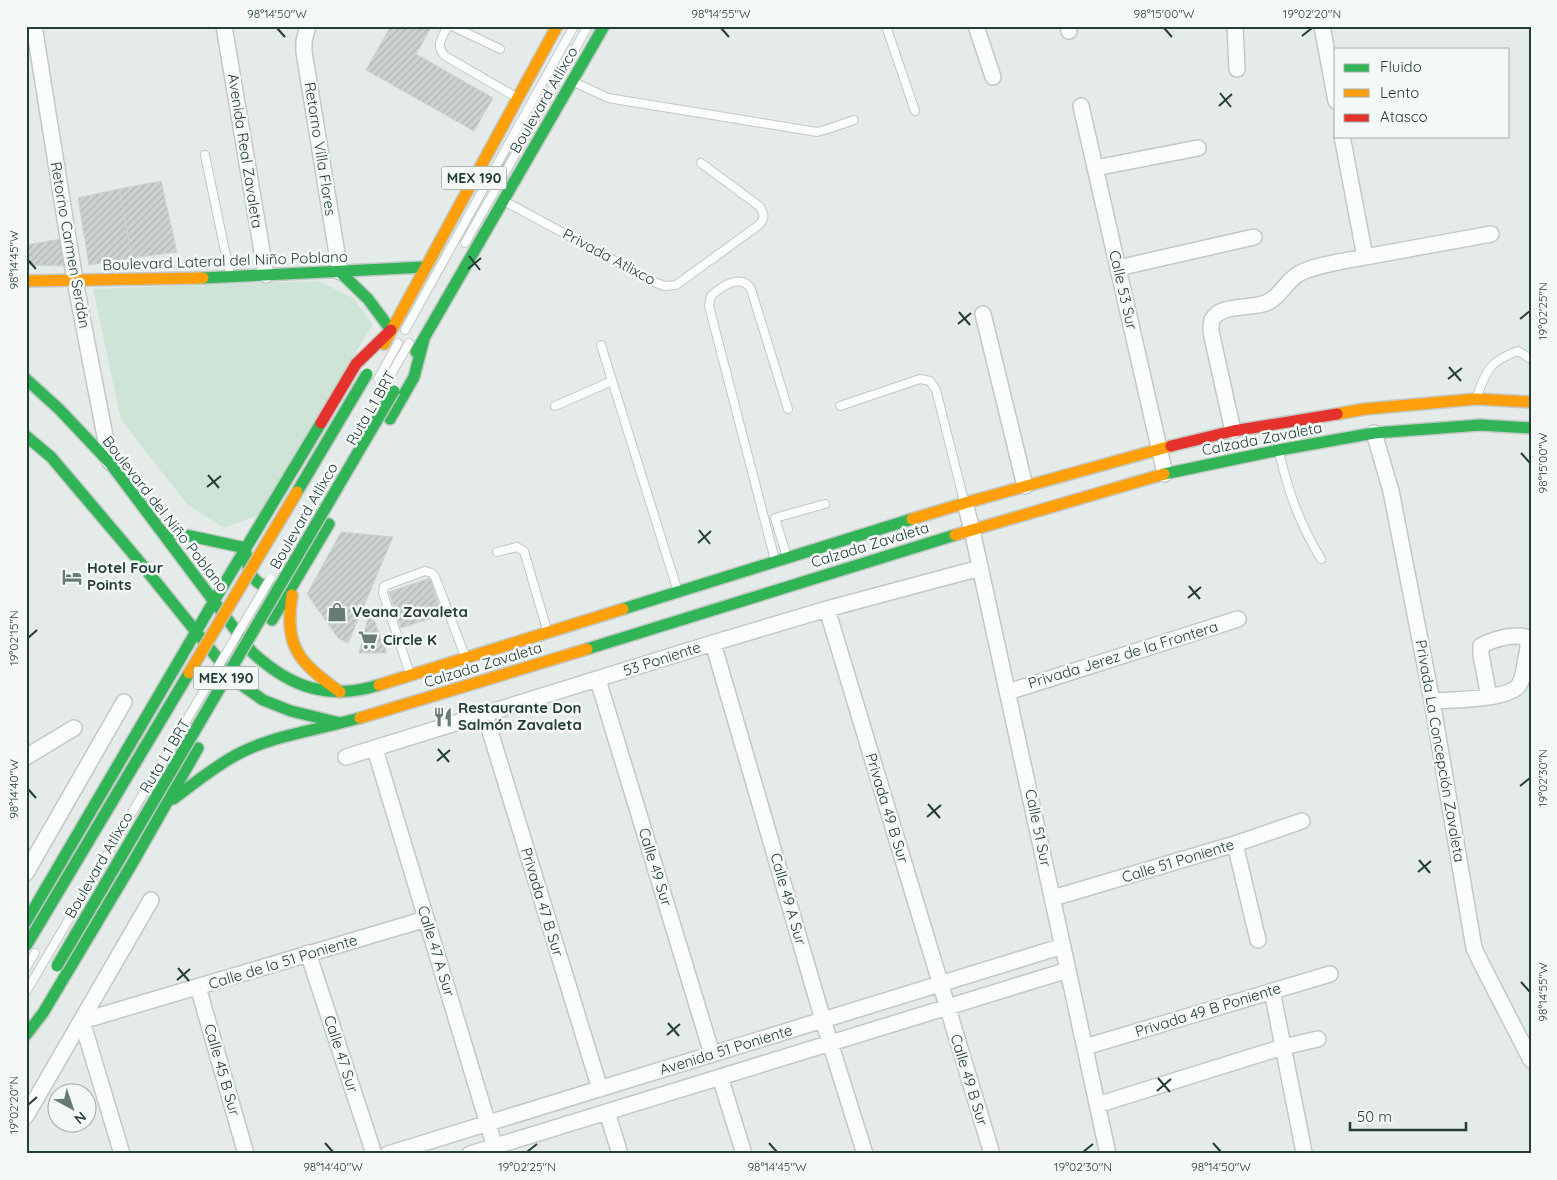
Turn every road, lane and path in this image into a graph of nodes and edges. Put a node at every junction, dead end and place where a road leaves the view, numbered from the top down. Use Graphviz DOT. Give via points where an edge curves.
graph roads {
  1 [pos="34,26"];
  2 [pos="224,26"];
  3 [pos="308,26"];
  4 [pos="448,26"];
  5 [pos="452,26"];
  6 [pos="558,26"];
  7 [pos="574,26"];
  8 [pos="588,26"];
  9 [pos="604,26"];
  10 [pos="886,26"];
  11 [pos="976,26"];
  12 [pos="1235,26"];
  13 [pos="1322,26"];
  14 [pos="500,49"];
  15 [pos="33,57"];
  16 [pos="1237,69"];
  17 [pos="993,77"];
  18 [pos="572,81"];
  19 [pos="1334,90"];
  20 [pos="518,98"];
  21 [pos="1081,106"];
  22 [pos="915,111"];
  23 [pos="854,120"];
  24 [pos="1342,138"];
  25 [pos="1198,148"];
  26 [pos="205,155"];
  27 [pos="701,163"];
  28 [pos="1095,168"];
  29 [pos="503,201"];
  30 [pos="1491,234"];
  31 [pos="1254,237"];
  32 [pos="462,248"];
  33 [pos="1365,257"];
  34 [pos="425,267"];
  35 [pos="1118,268"];
  36 [pos="340,272"];
  37 [pos="266,275"];
  38 [pos="230,276"];
  39 [pos="26,281"];
  40 [pos="75,282"];
  41 [pos="983,314"];
  42 [pos="391,330"];
  43 [pos="419,336"];
  44 [pos="601,345"];
  45 [pos="1531,359"];
  46 [pos="372,376"];
  47 [pos="26,379"];
  48 [pos="612,381"];
  49 [pos="373,388"];
  50 [pos="390,388"];
  51 [pos="380,393"];
  52 [pos="1476,399"];
  53 [pos="1531,402"];
  54 [pos="555,406"];
  55 [pos="840,406"];
  56 [pos="788,409"];
  57 [pos="1531,428"];
  58 [pos="1233,432"];
  59 [pos="1374,433"];
  60 [pos="26,436"];
  61 [pos="26,446"];
  62 [pos="1158,449"];
  63 [pos="1279,450"];
  64 [pos="51,457"];
  65 [pos="110,463"];
  66 [pos="1165,474"];
  67 [pos="1025,486"];
  68 [pos="965,503"];
  69 [pos="825,504"];
  70 [pos="775,518"];
  71 [pos="764,521"];
  72 [pos="972,530"];
  73 [pos="162,532"];
  74 [pos="246,548"];
  75 [pos="497,552"];
  76 [pos="1321,559"];
  77 [pos="782,560"];
  78 [pos="980,568"];
  79 [pos="274,573"];
  80 [pos="260,576"];
  81 [pos="255,585"];
  82 [pos="295,585"];
  83 [pos="678,592"];
  84 [pos="214,601"];
  85 [pos="827,609"];
  86 [pos="234,619"];
  87 [pos="1238,619"];
  88 [pos="196,633"];
  89 [pos="548,633"];
  90 [pos="224,636"];
  91 [pos="713,643"];
  92 [pos="219,645"];
  93 [pos="252,652"];
  94 [pos="466,658"];
  95 [pos="209,662"];
  96 [pos="410,675"];
  97 [pos="598,680"];
  98 [pos="236,681"];
  99 [pos="340,692"];
  100 [pos="1008,692"];
  101 [pos="160,694"];
  102 [pos="1489,697"];
  103 [pos="1432,701"];
  104 [pos="124,702"];
  105 [pos="485,715"];
  106 [pos="212,723"];
  107 [pos="340,723"];
  108 [pos="74,728"];
  109 [pos="375,749"];
  110 [pos="346,757"];
  111 [pos="26,758"];
  112 [pos="166,805"];
  113 [pos="1302,821"];
  114 [pos="1235,844"];
  115 [pos="26,873"];
  116 [pos="1053,898"];
  117 [pos="151,900"];
  118 [pos="426,919"];
  119 [pos="26,922"];
  120 [pos="1258,940"];
  121 [pos="40,944"];
  122 [pos="1063,946"];
  123 [pos="30,949"];
  124 [pos="308,954"];
  125 [pos="26,968"];
  126 [pos="55,970"];
  127 [pos="1068,970"];
  128 [pos="1330,974"];
  129 [pos="940,984"];
  130 [pos="198,987"];
  131 [pos="1272,991"];
  132 [pos="26,992"];
  133 [pos="35,1004"];
  134 [pos="947,1007"];
  135 [pos="26,1019"];
  136 [pos="823,1020"];
  137 [pos="82,1021"];
  138 [pos="26,1035"];
  139 [pos="1318,1039"];
  140 [pos="831,1043"];
  141 [pos="1085,1047"];
  142 [pos="1283,1047"];
  143 [pos="712,1054"];
  144 [pos="1531,1060"];
  145 [pos="720,1076"];
  146 [pos="600,1089"];
  147 [pos="1097,1105"];
  148 [pos="607,1112"];
  149 [pos="26,1116"];
  150 [pos="488,1123"];
  151 [pos="496,1150"];
  152 [pos="1304,1152"];
  153 [pos="122,1154"];
  154 [pos="246,1154"];
  155 [pos="374,1154"];
  156 [pos="388,1154"];
  157 [pos="470,1154"];
  158 [pos="620,1154"];
  159 [pos="744,1154"];
  160 [pos="865,1154"];
  161 [pos="992,1154"];
  162 [pos="1108,1154"];
  1 -- 15 [label="street, Retorno Carmen Serdán"];
  2 -- 37 [label="street, Avenida Real Zavaleta"];
  3 -- 36 [label="street, Retorno Villa Flores" via="304,52"];
  4 -- 20 [label="lane" via="439,46 441,52"];
  5 -- 14 [label="lane"];
  6 -- 20 [label="main road, Boulevard Atlixco / MEX 190"];
  7 -- 46 [label="lane, Ruta L1 BRT"];
  8 -- 32 [label="lane"];
  9 -- 18 [label="main road, Boulevard Atlixco / MEX 190"];
  10 -- 22 [label="lane"];
  11 -- 17 [label="street"];
  12 -- 16 [label="street"];
  13 -- 19 [label="street"];
  15 -- 40 [label="street, Retorno Carmen Serdán"];
  18 -- 23 [label="lane" via="608,98 817,132"];
  18 -- 29 [label="main road, Boulevard Atlixco / MEX 190"];
  20 -- 34 [label="main road, Boulevard Atlixco / MEX 190"];
  21 -- 28 [label="street, Calle 53 Sur"];
  24 -- 33 [label="street"];
  25 -- 28 [label="street"];
  26 -- 38 [label="lane"];
  27 -- 29 [label="lane, Privada Atlixco" via="760,206 764,219 676,284 664,286 654,282"];
  28 -- 35 [label="street, Calle 53 Sur"];
  29 -- 43 [label="main road, Boulevard Atlixco / MEX 190"];
  30 -- 33 [label="street"];
  31 -- 35 [label="street"];
  33 -- 58 [label="street" via="1304,271 1266,303 1227,309 1212,321 1211,332"];
  34 -- 36 [label="main road, Boulevard Lateral del Niño Poblano"];
  34 -- 42 [label="main road, Boulevard Atlixco / MEX 190"];
  35 -- 62 [label="street, Calle 53 Sur"];
  36 -- 37 [label="main road, Boulevard Lateral del Niño Poblano"];
  36 -- 42 [label="main road" via="373,304"];
  37 -- 38 [label="main road, Boulevard Lateral del Niño Poblano"];
  38 -- 40 [label="main road, Boulevard Lateral del Niño Poblano"];
  39 -- 40 [label="main road, Boulevard Lateral del Niño Poblano"];
  40 -- 65 [label="street, Retorno Carmen Serdán"];
  41 -- 67 [label="street"];
  42 -- 46 [label="main road, Boulevard Atlixco / MEX 190"];
  42 -- 74 [label="main road" via="356,364"];
  43 -- 50 [label="main road, Boulevard Atlixco / MEX 190"];
  43 -- 82 [label="main road" via="414,377"];
  44 -- 48 [label="lane"];
  45 -- 52 [label="lane" via="1518,351 1501,357 1486,372"];
  46 -- 49 [label="lane, Ruta L1 BRT"];
  46 -- 123 [label="main road, Boulevard Atlixco / MEX 190, bridge"];
  47 -- 65 [label="main road, Boulevard del Niño Poblano"];
  48 -- 54 [label="lane"];
  48 -- 83 [label="lane"];
  50 -- 51 [label="lane, Ruta L1 BRT"];
  50 -- 126 [label="main road, Boulevard Atlixco / MEX 190, bridge"];
  52 -- 53 [label="main road, Calzada Zavaleta"];
  52 -- 58 [label="main road, Calzada Zavaleta" via="1365,410"];
  55 -- 68 [label="lane" via="920,379 930,381 936,390"];
  56 -- 71 [label="lane" via="751,288 741,280 735,282 711,296 709,306"];
  57 -- 59 [label="main road, Calzada Zavaleta" via="1480,425"];
  58 -- 62 [label="main road, Calzada Zavaleta"];
  59 -- 63 [label="main road, Calzada Zavaleta"];
  59 -- 103 [label="street, Privada La Concepción Zavaleta" via="1392,491"];
  60 -- 64 [label="main road"];
  61 -- 64 [label="main road"];
  62 -- 66 [label="street, Calle 53 Sur"];
  62 -- 67 [label="main road, Calzada Zavaleta"];
  63 -- 66 [label="main road, Calzada Zavaleta"];
  63 -- 76 [label="lane" via="1299,519"];
  64 -- 88 [label="main road"];
  65 -- 73 [label="main road, Boulevard del Niño Poblano"];
  66 -- 72 [label="main road, Calzada Zavaleta"];
  67 -- 68 [label="main road, Calzada Zavaleta"];
  68 -- 72 [label="street, Calle 51 Sur"];
  68 -- 77 [label="main road, Calzada Zavaleta"];
  69 -- 70 [label="lane"];
  70 -- 71 [label="lane"];
  70 -- 77 [label="lane"];
  71 -- 77 [label="lane"];
  72 -- 78 [label="street, Calle 51 Sur"];
  72 -- 107 [label="main road, Calzada Zavaleta"];
  73 -- 74 [label="main road"];
  73 -- 84 [label="main road, Boulevard del Niño Poblano"];
  74 -- 82 [label="main road" via="246,566 253,579 266,587"];
  74 -- 84 [label="main road"];
  75 -- 89 [label="lane" via="517,547 524,551"];
  77 -- 83 [label="main road, Calzada Zavaleta"];
  78 -- 85 [label="street, 53 Poniente"];
  78 -- 100 [label="street, Calle 51 Sur"];
  79 -- 132 [label="lane, Ruta L1 BRT, bridge"];
  80 -- 81 [label="lane"];
  82 -- 93 [label="main road"];
  82 -- 99 [label="main road" via="288,628 293,646 311,671"];
  83 -- 89 [label="main road, Calzada Zavaleta"];
  84 -- 88 [label="main road"];
  84 -- 93 [label="main road, Boulevard del Niño Poblano"];
  85 -- 91 [label="street, 53 Poniente"];
  85 -- 129 [label="street, Privada 49 B Sur"];
  86 -- 90 [label="lane"];
  87 -- 100 [label="street, Privada Jerez de la Frontera"];
  88 -- 98 [label="main road"];
  88 -- 101 [label="main road"];
  89 -- 94 [label="main road, Calzada Zavaleta"];
  91 -- 97 [label="street, 53 Poniente"];
  91 -- 136 [label="street, Calle 49 A Sur"];
  92 -- 95 [label="lane"];
  93 -- 98 [label="main road"];
  93 -- 99 [label="main road, Calzada Zavaleta" via="292,682"];
  94 -- 96 [label="main road, Calzada Zavaleta"];
  94 -- 96 [label="lane" via="435,576 425,571 384,586 382,593"];
  96 -- 99 [label="main road, Calzada Zavaleta"];
  97 -- 105 [label="street, 53 Poniente"];
  97 -- 143 [label="street, Calle 49 Sur"];
  98 -- 106 [label="main road"];
  98 -- 107 [label="main road, Calzada Zavaleta" via="263,700 291,711"];
  100 -- 116 [label="street, Calle 51 Sur"];
  101 -- 106 [label="main road" via="189,701"];
  101 -- 119 [label="main road"];
  102 -- 103 [label="street"];
  103 -- 144 [label="street, Privada La Concepción Zavaleta" via="1474,948"];
  104 -- 115 [label="street"];
  105 -- 109 [label="street, 53 Poniente"];
  105 -- 146 [label="street, Privada 47 B Sur"];
  106 -- 112 [label="main road"];
  107 -- 112 [label="main road" via="241,752"];
  108 -- 111 [label="street"];
  109 -- 110 [label="street, 53 Poniente"];
  109 -- 118 [label="street, Calle 47 A Sur"];
  112 -- 138 [label="main road" via="43,1013"];
  113 -- 114 [label="street, Calle 51 Poniente"];
  114 -- 116 [label="street, Calle 51 Poniente"];
  114 -- 120 [label="street"];
  116 -- 122 [label="street, Calle 51 Sur"];
  117 -- 137 [label="street"];
  118 -- 124 [label="street, Calle de la 51 Poniente"];
  118 -- 150 [label="street, Calle 47 A Sur"];
  121 -- 123 [label="lane"];
  122 -- 127 [label="street, Calle 51 Sur"];
  122 -- 129 [label="street, Avenida 51 Poniente"];
  123 -- 125 [label="lane"];
  124 -- 130 [label="street, Calle de la 51 Poniente"];
  124 -- 155 [label="street, Calle 47 Sur"];
  127 -- 134 [label="street, Avenida 51 Poniente"];
  127 -- 141 [label="street, Calle 51 Sur"];
  128 -- 131 [label="street, Privada 49 B Poniente"];
  129 -- 134 [label="street, Privada 49 B Sur"];
  129 -- 136 [label="street, Avenida 51 Poniente"];
  130 -- 137 [label="street, Calle de la 51 Poniente"];
  130 -- 154 [label="street, Calle 45 B Sur"];
  131 -- 141 [label="street, Privada 49 B Poniente"];
  131 -- 142 [label="street"];
  133 -- 135 [label="main road"];
  134 -- 140 [label="street, Avenida 51 Poniente"];
  134 -- 161 [label="street, Calle 49 B Sur"];
  136 -- 140 [label="street, Calle 49 A Sur"];
  136 -- 143 [label="street, Avenida 51 Poniente"];
  137 -- 149 [label="street"];
  137 -- 153 [label="street"];
  139 -- 142 [label="street"];
  140 -- 145 [label="street, Avenida 51 Poniente"];
  140 -- 160 [label="street, Calle 49 A Sur"];
  141 -- 147 [label="street, Calle 51 Sur"];
  142 -- 147 [label="street"];
  142 -- 152 [label="street"];
  143 -- 146 [label="street, Avenida 51 Poniente"];
  145 -- 148 [label="street, Avenida 51 Poniente"];
  145 -- 159 [label="street"];
  146 -- 150 [label="street, Avenida 51 Poniente"];
  147 -- 162 [label="street, Calle 51 Sur"];
  148 -- 151 [label="street, Avenida 51 Poniente"];
  148 -- 158 [label="street"];
  150 -- 151 [label="street, Calle 47 A Sur"];
  150 -- 156 [label="street, Avenida 51 Poniente"];
  151 -- 157 [label="street, Avenida 51 Poniente"];
}
